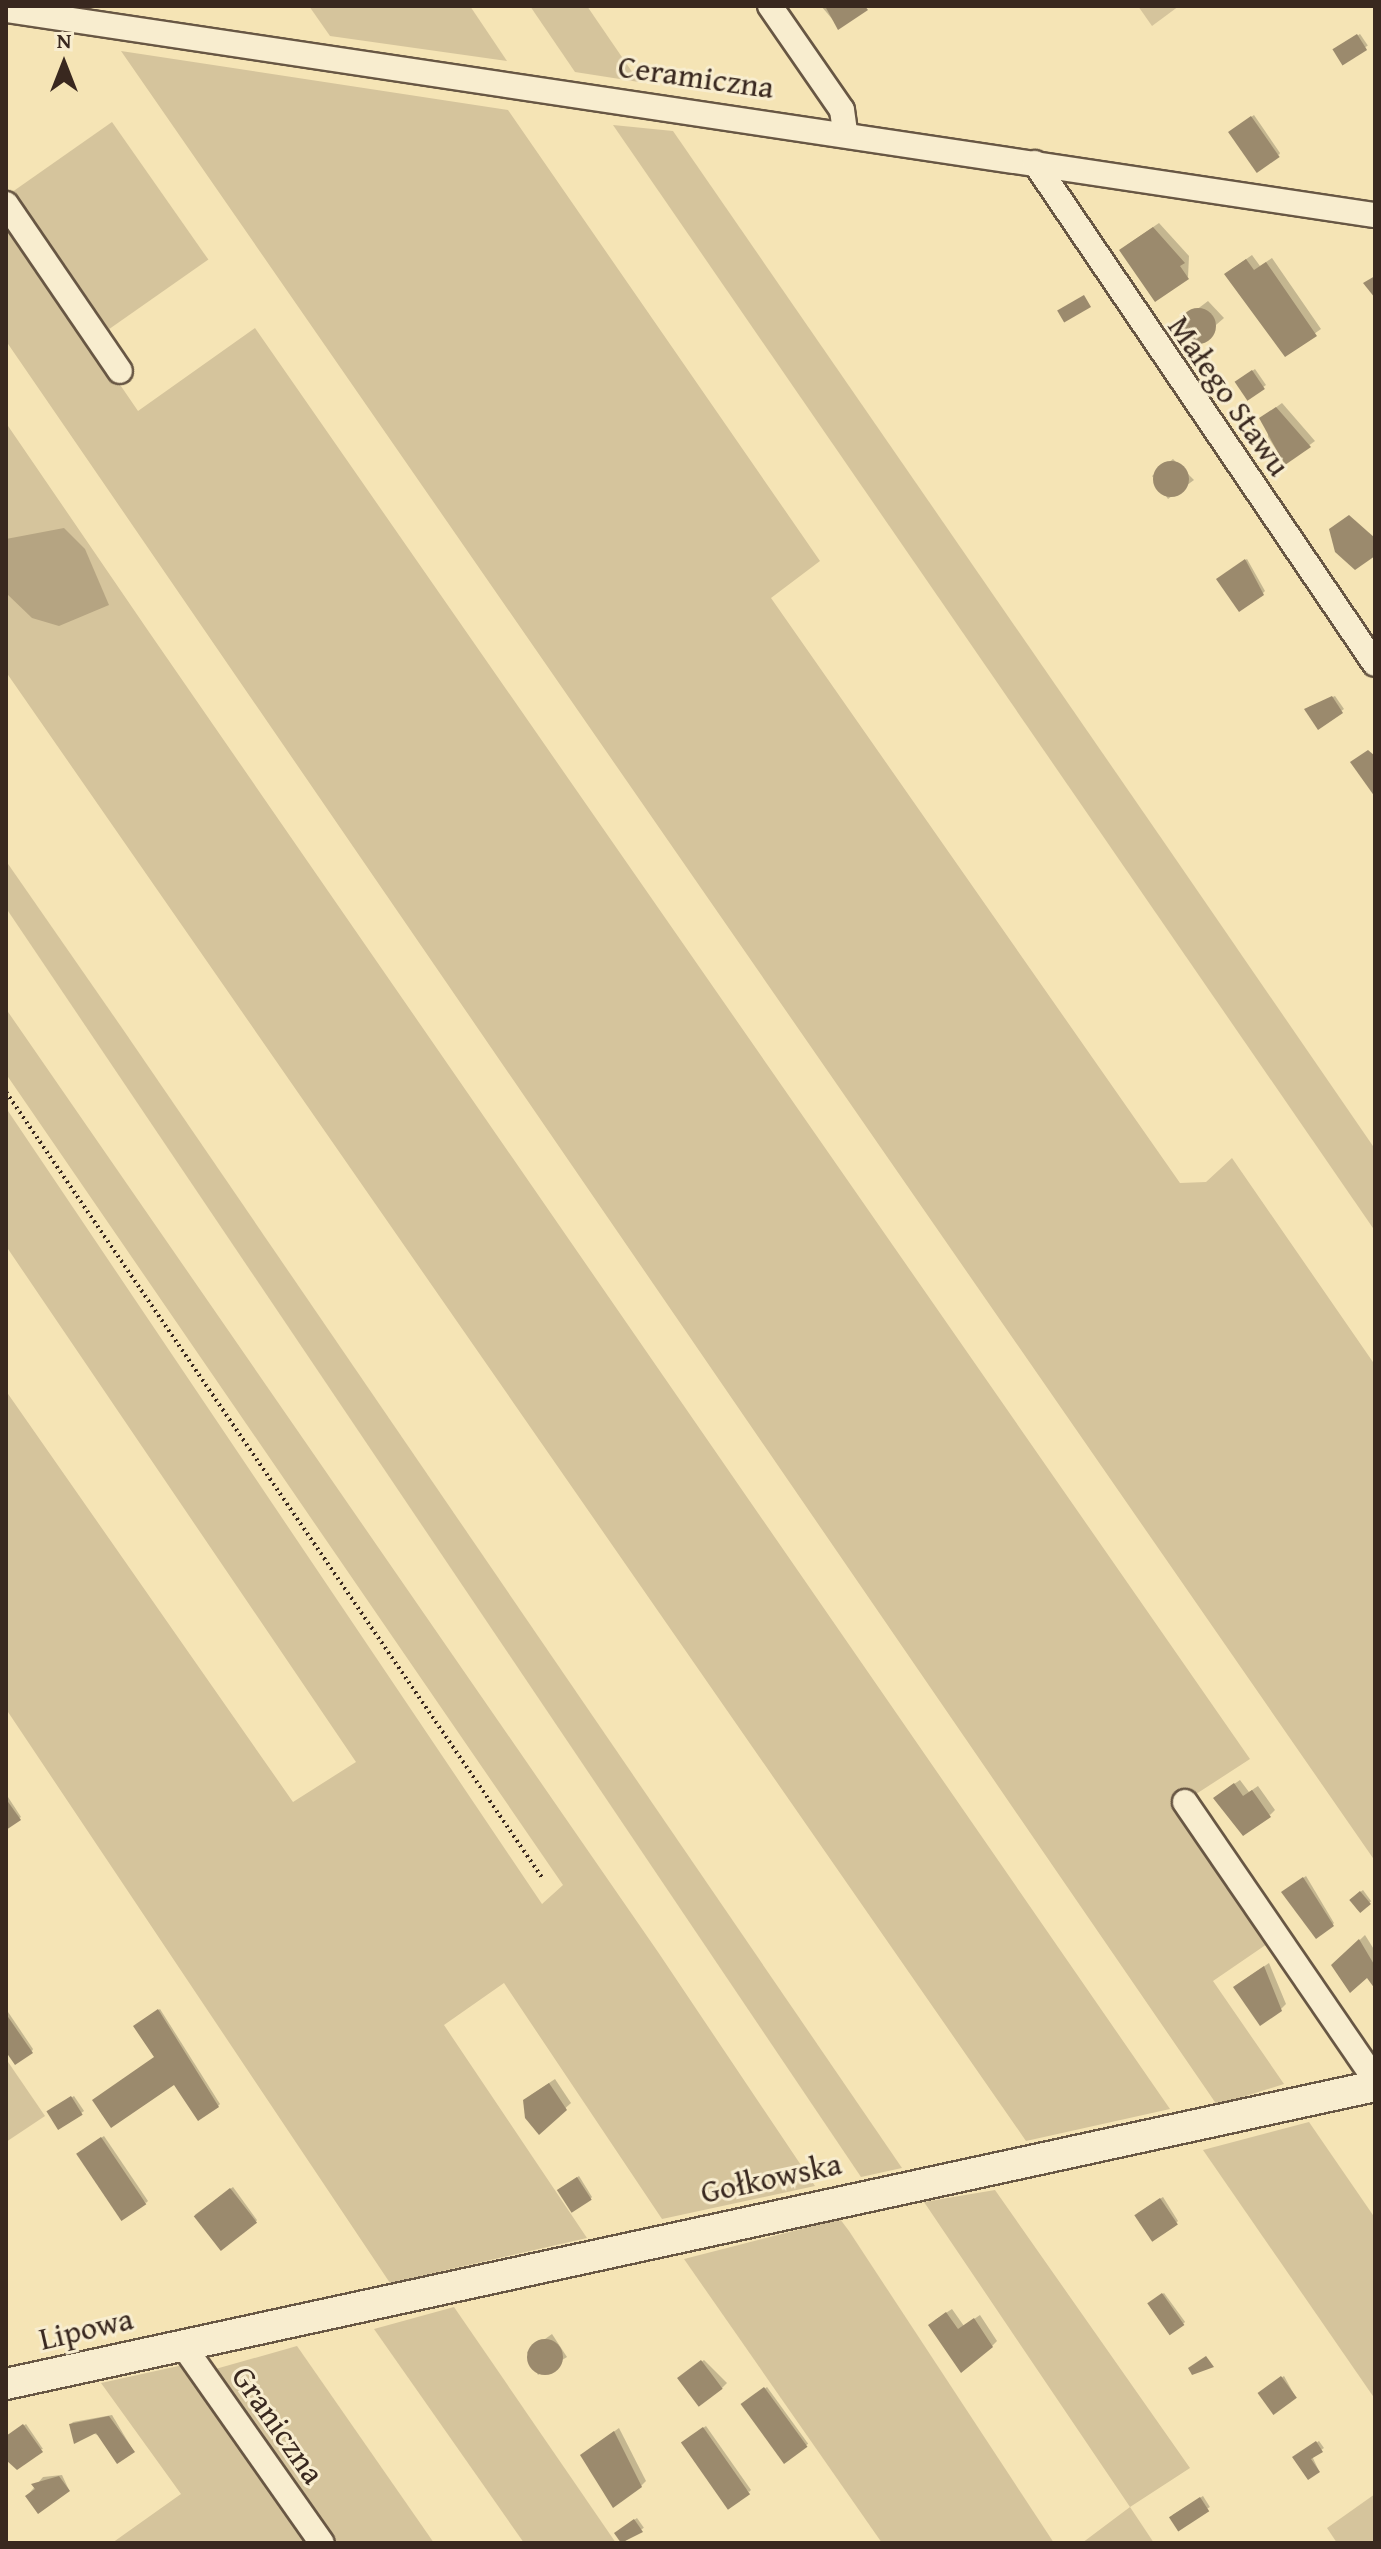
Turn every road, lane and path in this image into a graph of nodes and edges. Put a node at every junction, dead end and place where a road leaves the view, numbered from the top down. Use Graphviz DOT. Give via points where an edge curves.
graph roads {
  1 [pos="770,6"];
  2 [pos="6,10"];
  3 [pos="845,131"];
  4 [pos="1035,163"];
  5 [pos="6,204"];
  6 [pos="1375,215"];
  7 [pos="120,371"];
  8 [pos="1375,664"];
  9 [pos="6,1092"];
  10 [pos="1185,1802"];
  11 [pos="543,1879"];
  12 [pos="1375,2083"];
  13 [pos="182,2344"];
  14 [pos="6,2384"];
  15 [pos="322,2543"];
  1 -- 3 [label="street" via="842,110"];
  2 -- 3 [label="street, Ceramiczna"];
  3 -- 4 [label="street, Ceramiczna"];
  4 -- 6 [label="street, Ceramiczna"];
  4 -- 8 [label="street, Małego Stawu"];
  5 -- 7 [label="street"];
  9 -- 11 [label="path"];
  10 -- 12 [label="street"];
  12 -- 13 [label="street, Gołkowska"];
  13 -- 14 [label="street, Lipowa"];
  13 -- 15 [label="street, Graniczna"];
}
